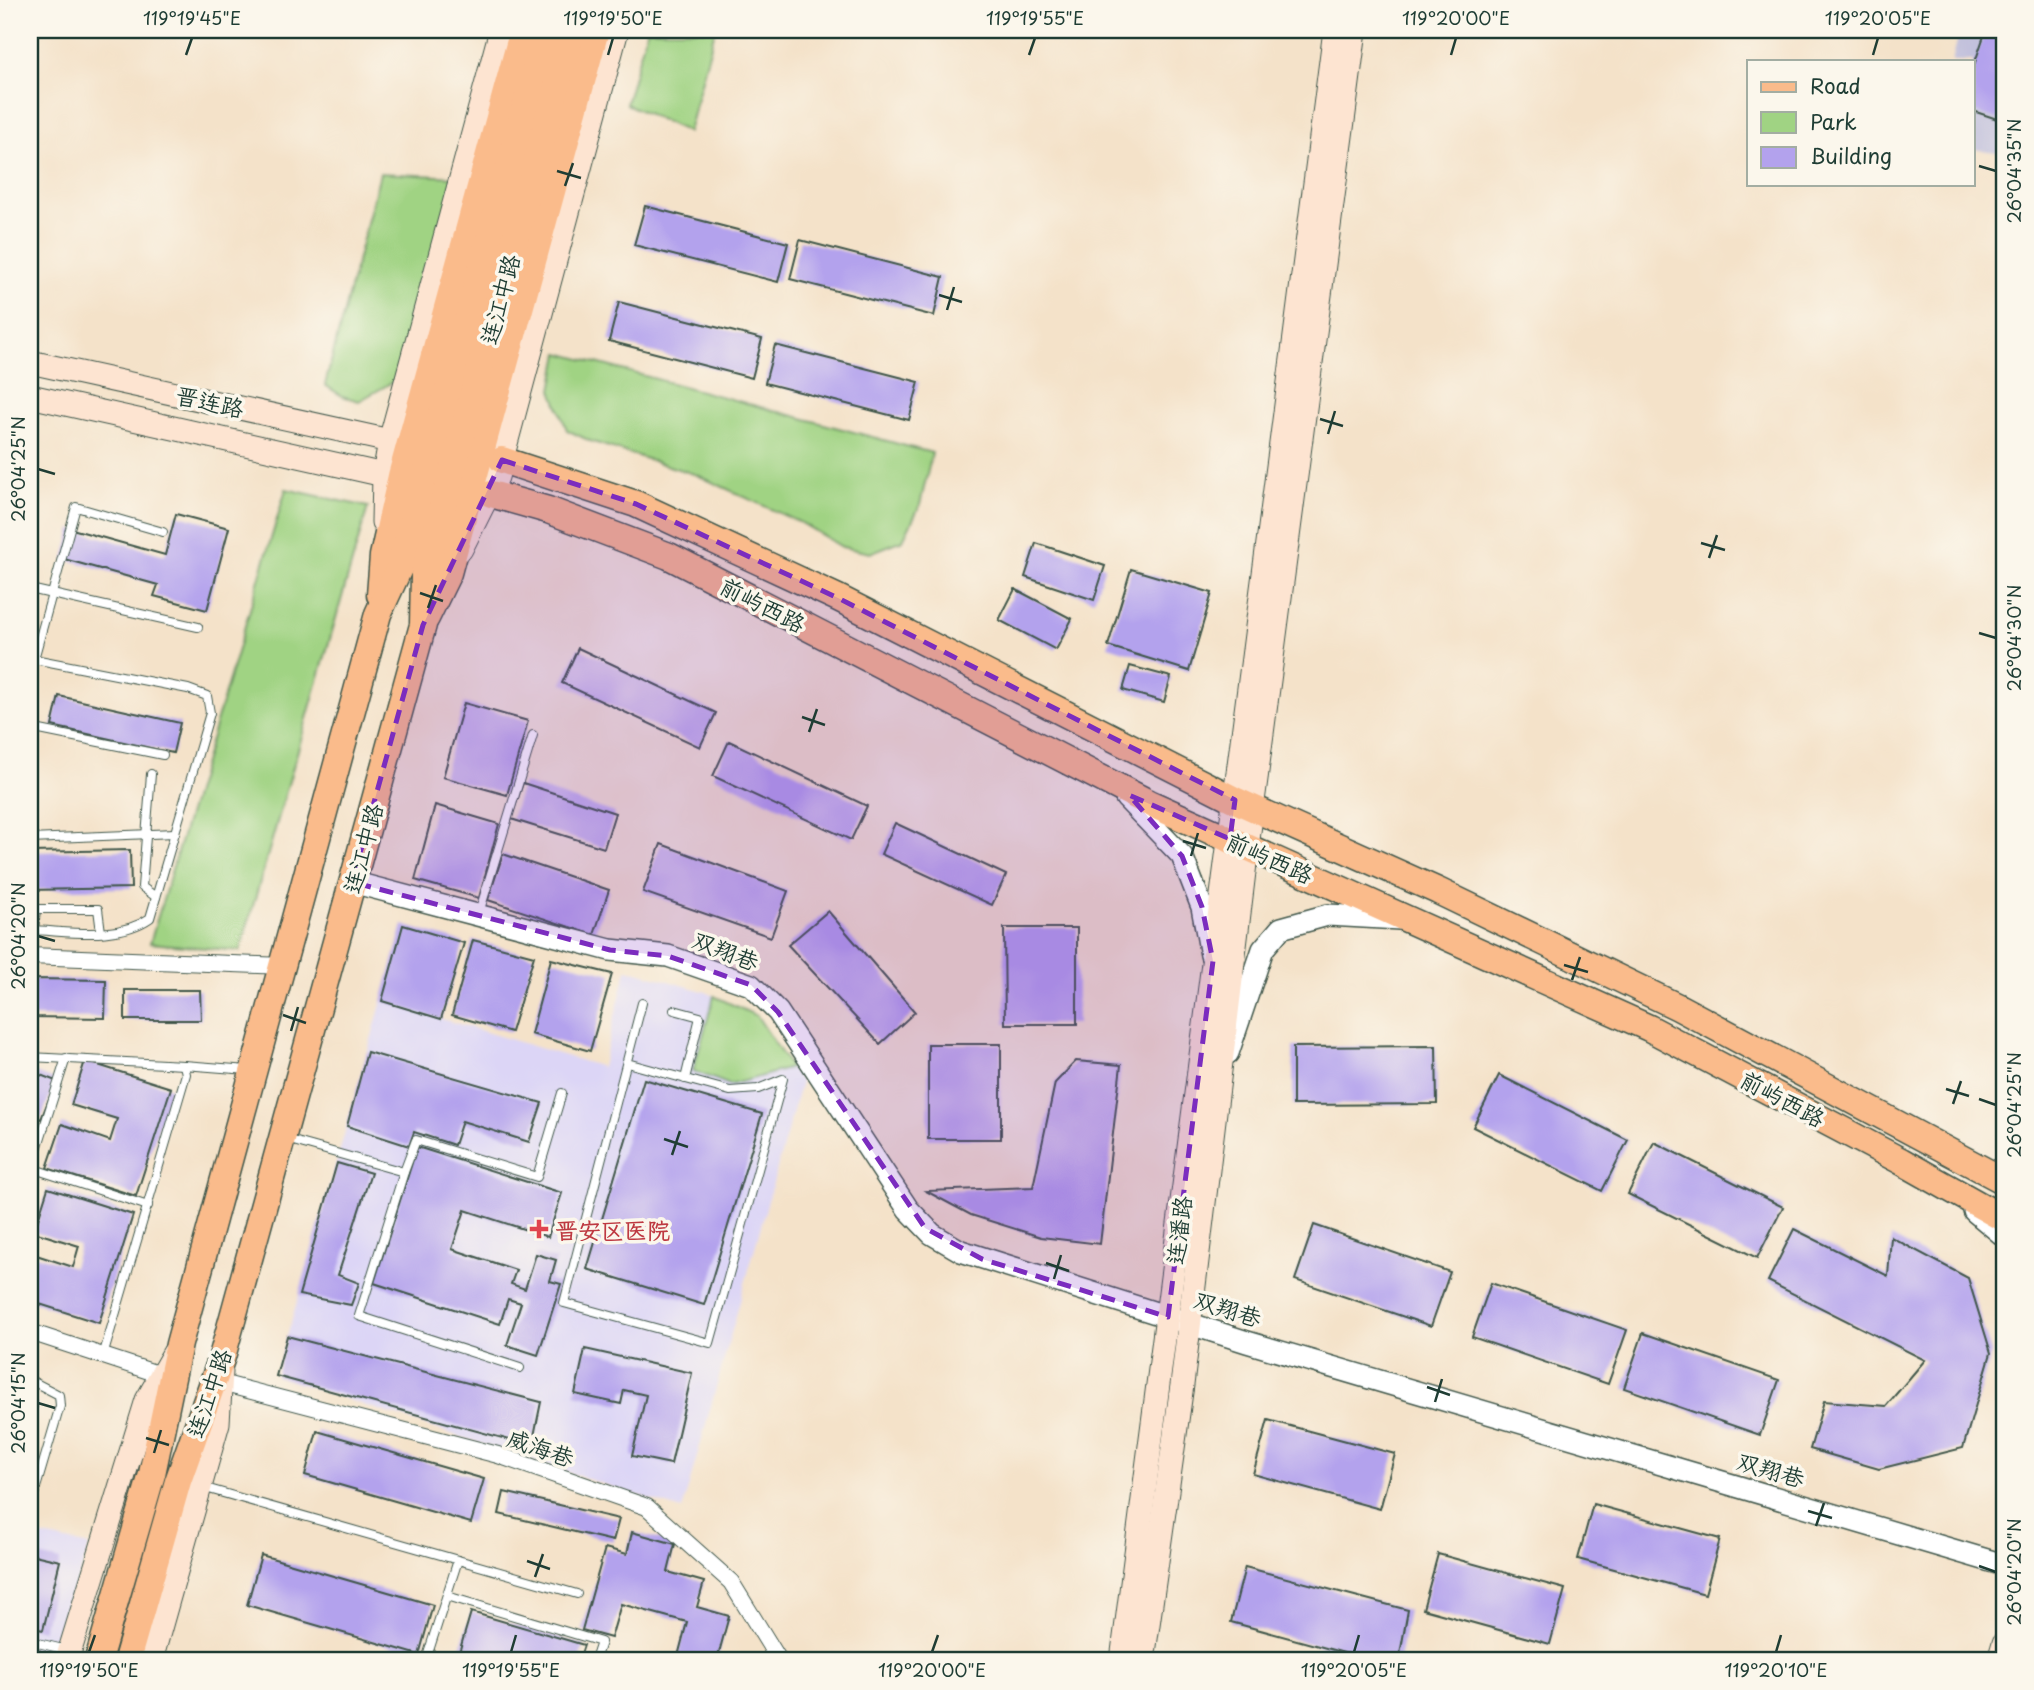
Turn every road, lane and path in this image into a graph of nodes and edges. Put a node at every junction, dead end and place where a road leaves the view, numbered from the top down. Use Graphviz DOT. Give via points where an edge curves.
graph roads {
  1 [pos="501,30"];
  2 [pos="523,30"];
  3 [pos="546,30"];
  4 [pos="572,30"];
  5 [pos="596,30"];
  6 [pos="617,30"];
  7 [pos="1335,30"];
  8 [pos="1355,30"];
  9 [pos="30,362"];
  10 [pos="30,396"];
  11 [pos="390,441"];
  12 [pos="446,449"];
  13 [pos="502,460"];
  14 [pos="393,476"];
  15 [pos="491,494"];
  16 [pos="163,533"];
  17 [pos="448,573"];
  18 [pos="30,589"];
  19 [pos="50,593"];
  20 [pos="379,614"];
  21 [pos="423,625"];
  22 [pos="198,627"];
  23 [pos="34,659"];
  24 [pos="30,670"];
  25 [pos="30,728"];
  26 [pos="533,735"];
  27 [pos="163,755"];
  28 [pos="151,774"];
  29 [pos="1115,786"];
  30 [pos="1244,805"];
  31 [pos="175,833"];
  32 [pos="144,834"];
  33 [pos="30,839"];
  34 [pos="1238,843"];
  35 [pos="352,882"];
  36 [pos="156,897"];
  37 [pos="479,913"];
  38 [pos="1413,920"];
  39 [pos="32,930"];
  40 [pos="101,932"];
  41 [pos="30,956"];
  42 [pos="1213,961"];
  43 [pos="284,965"];
  44 [pos="642,1003"];
  45 [pos="674,1010"];
  46 [pos="30,1057"];
  47 [pos="66,1058"];
  48 [pos="627,1063"];
  49 [pos="184,1065"];
  50 [pos="254,1070"];
  51 [pos="685,1079"];
  52 [pos="1219,1079"];
  53 [pos="562,1094"];
  54 [pos="30,1135"];
  55 [pos="42,1136"];
  56 [pos="280,1138"];
  57 [pos="30,1170"];
  58 [pos="404,1172"];
  59 [pos="2002,1178"];
  60 [pos="1937,1181"];
  61 [pos="148,1206"];
  62 [pos="2004,1219"];
  63 [pos="2004,1236"];
  64 [pos="1178,1320"];
  65 [pos="30,1332"];
  66 [pos="179,1344"];
  67 [pos="103,1356"];
  68 [pos="520,1368"];
  69 [pos="221,1370"];
  70 [pos="161,1375"];
  71 [pos="30,1380"];
  72 [pos="189,1484"];
  73 [pos="30,1508"];
  74 [pos="458,1560"];
  75 [pos="2004,1564"];
  76 [pos="577,1594"];
  77 [pos="447,1596"];
  78 [pos="30,1641"];
  79 [pos="2004,1643"];
  80 [pos="69,1656"];
  81 [pos="98,1660"];
  82 [pos="127,1660"];
  83 [pos="151,1660"];
  84 [pos="426,1660"];
  85 [pos="595,1660"];
  86 [pos="779,1660"];
  87 [pos="1122,1660"];
  88 [pos="1143,1660"];
  89 [pos="1999,1660"];
  1 -- 11 [label="main road"];
  2 -- 14 [label="main road"];
  3 -- 12 [label="main road, 连江中路"];
  4 -- 12 [label="main road, 连江中路"];
  5 -- 17 [label="main road"];
  6 -- 13 [label="main road"];
  7 -- 30 [label="main road"];
  8 -- 30 [label="main road"];
  9 -- 11 [label="main road, 晋连路"];
  10 -- 14 [label="main road, 晋连路"];
  11 -- 14 [label="main road"];
  12 -- 20 [label="main road, 连江中路"];
  12 -- 21 [label="main road, 连江中路" via="424,574"];
  13 -- 15 [label="main road"];
  13 -- 30 [label="main road, 前屿西路" via="636,504 812,586"];
  14 -- 20 [label="main road"];
  15 -- 17 [label="main road"];
  15 -- 29 [label="main road, 前屿西路" via="548,510 669,556"];
  16 -- 19 [label="lane" via="76,507"];
  17 -- 21 [label="main road"];
  18 -- 19 [label="lane"];
  19 -- 22 [label="lane"];
  19 -- 23 [label="lane"];
  20 -- 43 [label="main road, 连江中路"];
  21 -- 35 [label="main road, 连江中路"];
  23 -- 24 [label="lane"];
  23 -- 31 [label="lane" via="207,696 210,713"];
  25 -- 27 [label="lane"];
  26 -- 37 [label="lane"];
  28 -- 32 [label="lane"];
  29 -- 34 [label="main road, 前屿西路"];
  29 -- 42 [label="street" via="1182,856 1202,906"];
  30 -- 34 [label="main road, 连潘路"];
  30 -- 59 [label="main road, 前屿西路" via="1583,960"];
  31 -- 32 [label="lane"];
  31 -- 36 [label="lane"];
  32 -- 33 [label="lane"];
  32 -- 36 [label="lane" via="142,887"];
  34 -- 38 [label="main road, 前屿西路"];
  34 -- 42 [label="main road, 连潘路"];
  34 -- 52 [label="main road, 连潘路"];
  35 -- 37 [label="street, 双翔巷"];
  35 -- 56 [label="main road, 连江中路"];
  36 -- 40 [label="lane" via="150,918 138,927"];
  37 -- 64 [label="street, 双翔巷" via="610,950 668,956 751,985 778,1012 899,1197 925,1228 982,1259"];
  38 -- 52 [label="street" via="1328,915 1282,928 1263,949"];
  38 -- 60 [label="main road, 前屿西路" via="1649,1028"];
  39 -- 40 [label="lane"];
  39 -- 40 [label="lane" via="36,909 98,909"];
  41 -- 43 [label="street"];
  42 -- 64 [label="main road, 连潘路"];
  43 -- 50 [label="main road, 连江中路"];
  44 -- 48 [label="lane"];
  45 -- 51 [label="lane" via="700,1017"];
  46 -- 47 [label="lane"];
  47 -- 49 [label="lane"];
  47 -- 55 [label="lane"];
  48 -- 51 [label="lane"];
  48 -- 51 [label="lane" via="564,1303 710,1343 783,1079 730,1091"];
  49 -- 50 [label="lane"];
  49 -- 61 [label="lane" via="186,1074"];
  50 -- 66 [label="main road, 连江中路"];
  52 -- 64 [label="main road, 连潘路"];
  53 -- 58 [label="lane" via="537,1177 416,1140"];
  54 -- 55 [label="lane"];
  55 -- 57 [label="lane"];
  56 -- 58 [label="lane"];
  56 -- 69 [label="main road, 连江中路"];
  57 -- 61 [label="lane"];
  58 -- 68 [label="lane" via="359,1316"];
  60 -- 62 [label="main road, 前屿西路"];
  60 -- 63 [label="street"];
  61 -- 67 [label="lane"];
  64 -- 75 [label="street, 双翔巷"];
  64 -- 87 [label="main road, 连潘路"];
  64 -- 88 [label="main road, 连潘路"];
  65 -- 67 [label="street"];
  66 -- 70 [label="main road"];
  66 -- 81 [label="main road, 连江中路" via="152,1474"];
  67 -- 70 [label="street"];
  69 -- 72 [label="main road, 连江中路"];
  69 -- 86 [label="street, 威海巷" via="498,1455 647,1507 731,1582"];
  70 -- 80 [label="main road" via="147,1400"];
  71 -- 73 [label="lane" via="59,1395 60,1406"];
  72 -- 74 [label="lane"];
  72 -- 82 [label="main road, 连江中路"];
  72 -- 83 [label="main road"];
  74 -- 76 [label="lane"];
  74 -- 77 [label="lane"];
  77 -- 84 [label="lane"];
  77 -- 85 [label="lane" via="601,1642"];
  78 -- 80 [label="lane"];
  79 -- 89 [label="main road"];
}
